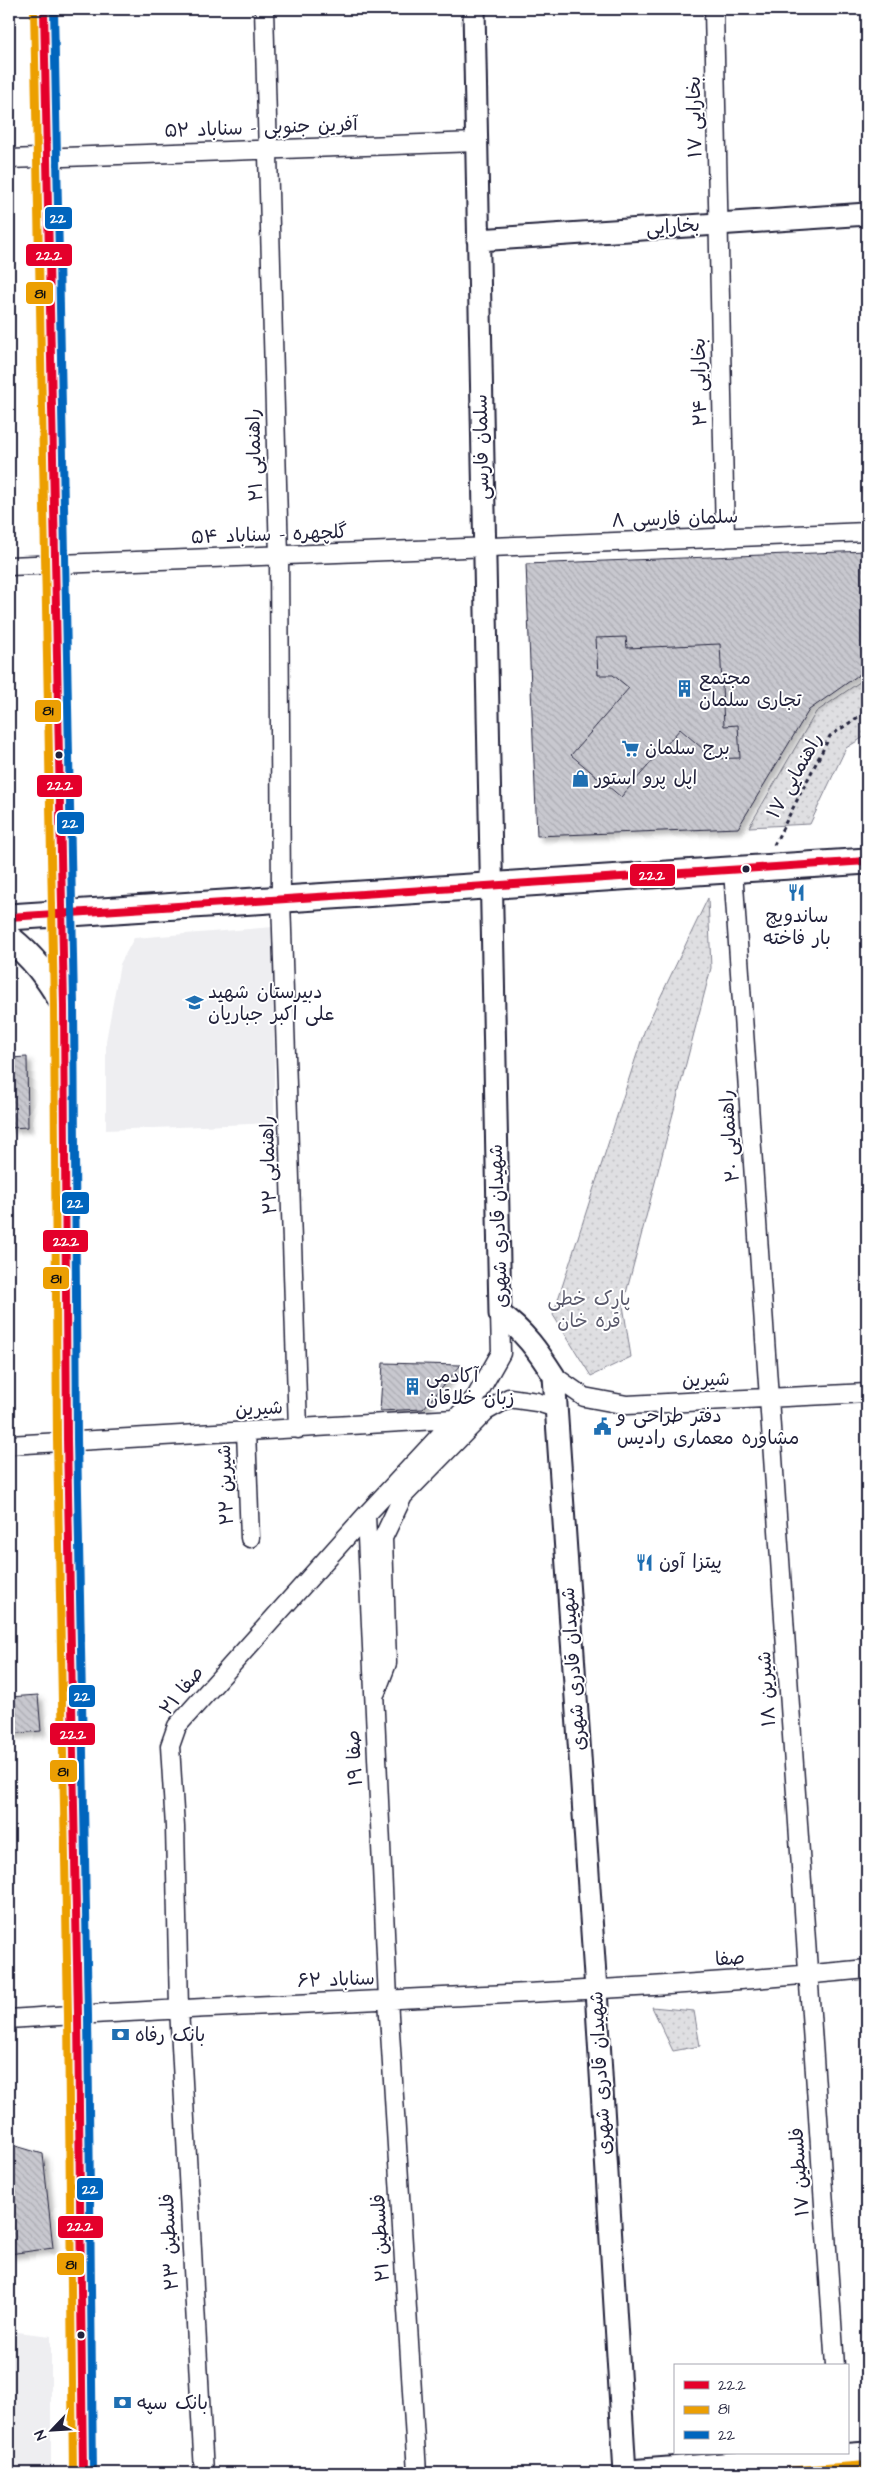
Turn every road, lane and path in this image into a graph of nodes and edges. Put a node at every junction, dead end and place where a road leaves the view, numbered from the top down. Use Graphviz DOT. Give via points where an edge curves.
graph roads {
  1 [pos="44,9"];
  2 [pos="264,9"];
  3 [pos="474,9"];
  4 [pos="714,9"];
  5 [pos="476,142"];
  6 [pos="268,150"];
  7 [pos="47,157"];
  8 [pos="9,158"];
  9 [pos="867,214"];
  10 [pos="718,224"];
  11 [pos="478,240"];
  12 [pos="867,532"];
  13 [pos="725,538"];
  14 [pos="484,547"];
  15 [pos="279,556"];
  16 [pos="55,564"];
  17 [pos="9,566"];
  18 [pos="867,711"];
  19 [pos="867,861"];
  20 [pos="762,868"];
  21 [pos="733,870"];
  22 [pos="491,886"];
  23 [pos="282,899"];
  24 [pos="62,914"];
  25 [pos="9,917"];
  26 [pos="9,938"];
  27 [pos="64,1005"];
  28 [pos="500,1314"];
  29 [pos="554,1376"];
  30 [pos="867,1393"];
  31 [pos="770,1399"];
  32 [pos="556,1408"];
  33 [pos="454,1420"];
  34 [pos="298,1429"];
  35 [pos="246,1431"];
  36 [pos="67,1440"];
  37 [pos="9,1445"];
  38 [pos="366,1515"];
  39 [pos="250,1538"];
  40 [pos="373,1699"];
  41 [pos="867,1969"];
  42 [pos="807,1975"];
  43 [pos="596,1990"];
  44 [pos="388,2000"];
  45 [pos="179,2008"];
  46 [pos="78,2015"];
  47 [pos="9,2019"];
  48 [pos="835,2364"];
  49 [pos="842,2455"];
  50 [pos="867,2455"];
  51 [pos="642,2472"];
  52 [pos="84,2473"];
  53 [pos="204,2473"];
  54 [pos="417,2473"];
  55 [pos="625,2473"];
  1 -- 7 [label="main road"];
  2 -- 6 [label="street, راهنمایی ۲۱"];
  3 -- 5 [label="street, سلمان فارسی"];
  4 -- 10 [label="street, بخارایی ۱۷"];
  5 -- 6 [label="street, آفرین جنوبی - سناباد ۵۲"];
  5 -- 11 [label="street, سلمان فارسی"];
  6 -- 7 [label="street, آفرین جنوبی - سناباد ۵۲"];
  6 -- 15 [label="street, راهنمایی ۲۱"];
  7 -- 8 [label="street, آفرین جنوبی - سناباد ۵۲"];
  7 -- 16 [label="main road"];
  9 -- 10 [label="street, بخارایی"];
  10 -- 11 [label="street, بخارایی"];
  10 -- 13 [label="street, بخارایی ۲۴"];
  11 -- 14 [label="street, سلمان فارسی"];
  12 -- 13 [label="street, سلمان فارسی ۸"];
  13 -- 14 [label="street, سلمان فارسی ۸"];
  14 -- 15 [label="street, گلچهره - سناباد ۵۴"];
  14 -- 22 [label="street, سلمان فارسی"];
  15 -- 16 [label="street, گلچهره - سناباد ۵۴"];
  15 -- 23 [label="street, راهنمایی ۲۱"];
  16 -- 17 [label="street, گلچهره - سناباد ۵۴"];
  16 -- 24 [label="main road"];
  18 -- 20 [label="path, راهنمایی ۱۷" via="830,736"];
  19 -- 20 [label="main road"];
  20 -- 21 [label="main road"];
  21 -- 22 [label="main road"];
  21 -- 31 [label="street, راهنمایی ۲۰"];
  22 -- 23 [label="main road"];
  22 -- 28 [label="street, شهیدان قادری شهری"];
  23 -- 24 [label="main road"];
  23 -- 34 [label="street, راهنمایی ۲۲"];
  24 -- 25 [label="main road"];
  24 -- 27 [label="main road"];
  26 -- 27 [label="main road" via="28,953 49,978"];
  27 -- 36 [label="main road"];
  28 -- 29 [label="street, شهیدان قادری شهری" via="518,1327 535,1346"];
  28 -- 33 [label="street, صفا ۲۱" via="501,1352 476,1397"];
  29 -- 31 [label="street, شیرین" via="584,1397 627,1405"];
  29 -- 32 [label="street, شهیدان قادری شهری"];
  30 -- 31 [label="street, شیرین"];
  31 -- 42 [label="street, شیرین ۱۸"];
  32 -- 40 [label="street" via="509,1398 486,1411 403,1496 383,1538 387,1663"];
  32 -- 43 [label="street, شهیدان قادری شهری"];
  33 -- 34 [label="street, شیرین"];
  33 -- 38 [label="street, صفا ۲۱"];
  34 -- 35 [label="street, شیرین"];
  35 -- 36 [label="street, شیرین"];
  35 -- 39 [label="street, شیرین ۲۲"];
  36 -- 37 [label="street, شیرین"];
  36 -- 46 [label="main road"];
  38 -- 40 [label="street, صفا ۱۹"];
  38 -- 45 [label="street, صفا ۲۱" via="177,1726 170,1746"];
  40 -- 44 [label="street, صفا ۱۹"];
  41 -- 42 [label="street, صفا"];
  42 -- 43 [label="street, صفا"];
  42 -- 48 [label="street, فلسطین ۱۷"];
  43 -- 44 [label="street, سناباد ۶۲"];
  43 -- 55 [label="street, شهیدان قادری شهری"];
  44 -- 45 [label="street, سناباد ۶۲"];
  44 -- 54 [label="street, فلسطین ۲۱"];
  45 -- 46 [label="street, سناباد ۶۲"];
  45 -- 53 [label="street, فلسطین ۲۳"];
  46 -- 47 [label="street, سناباد ۶۲"];
  46 -- 52 [label="main road"];
  49 -- 50 [label="main road"];
  49 -- 51 [label="main road"];
}
